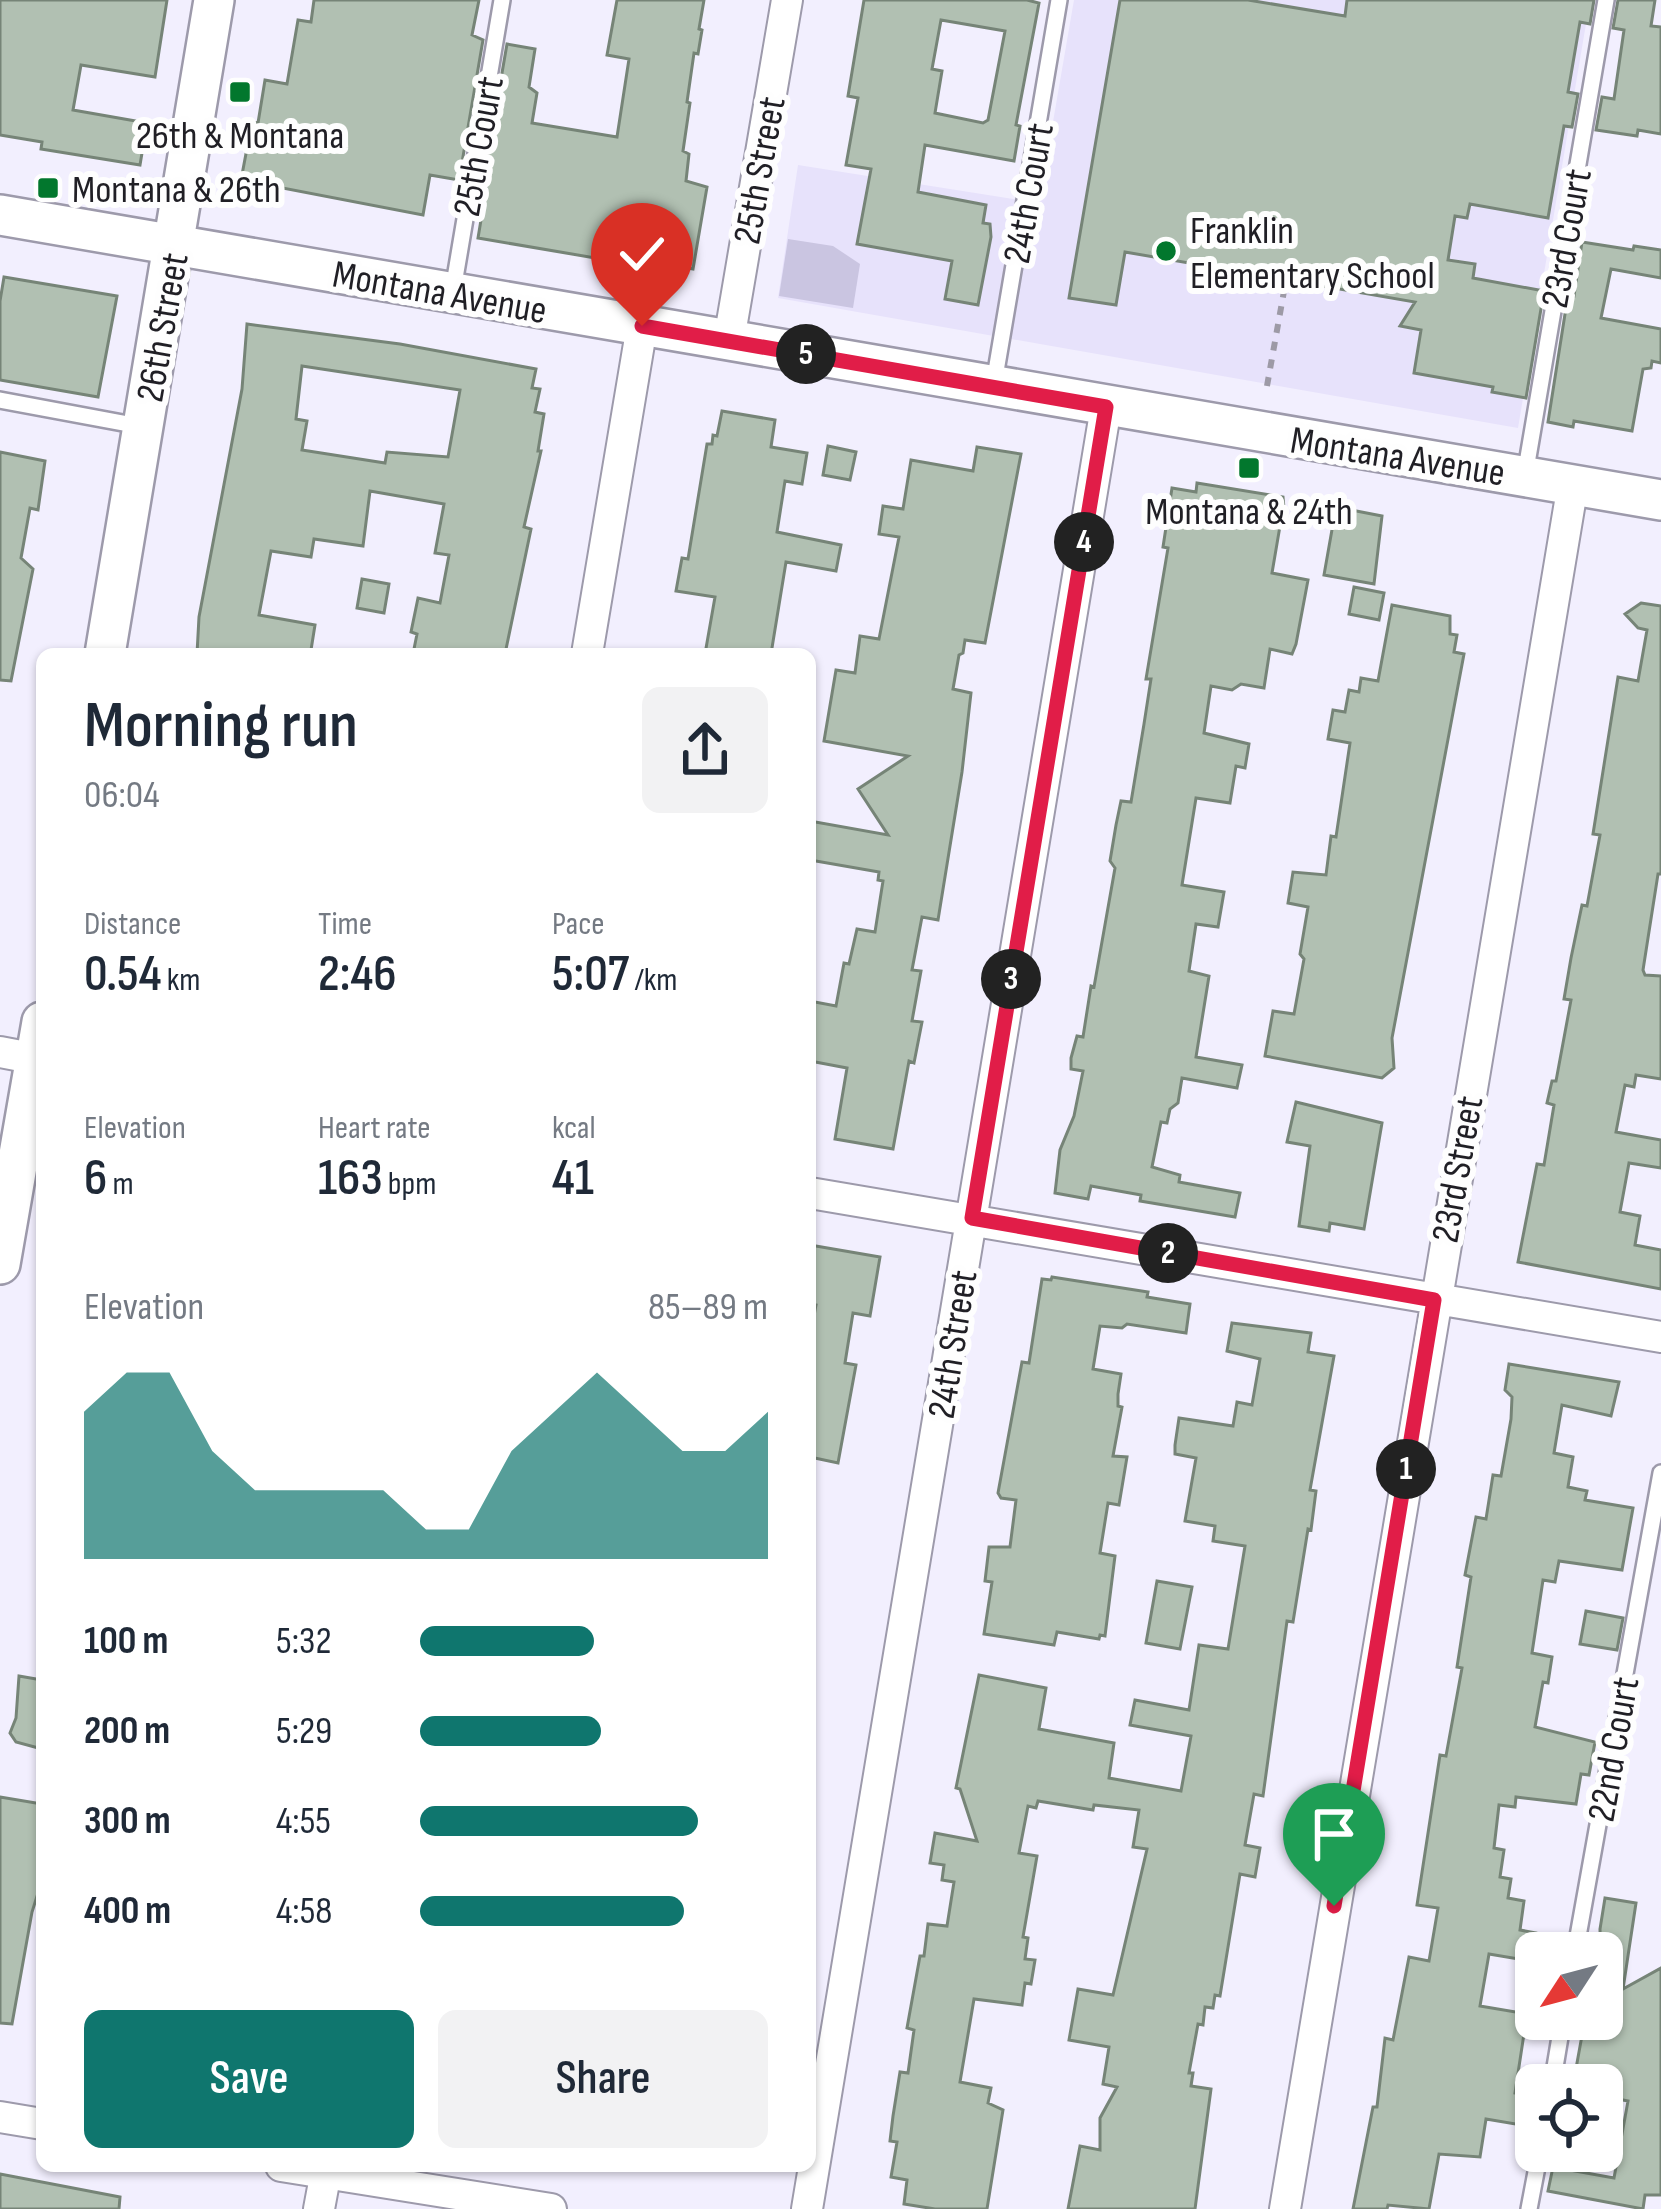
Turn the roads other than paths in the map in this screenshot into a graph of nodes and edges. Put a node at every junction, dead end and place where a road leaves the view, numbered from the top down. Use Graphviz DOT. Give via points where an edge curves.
graph roads {
  1 [pos="214,0"];
  2 [pos="502,0"];
  3 [pos="787,0"];
  4 [pos="1059,0"];
  5 [pos="1606,0"];
  6 [pos="0,215"];
  7 [pos="176,245"];
  8 [pos="452,293"];
  9 [pos="642,326"];
  10 [pos="729,340"];
  11 [pos="994,386"];
  12 [pos="0,400"];
  13 [pos="1106,407"];
  14 [pos="144,427"];
  15 [pos="1525,476"];
  16 [pos="1573,484"];
  17 [pos="1661,500"];
  18 [pos="106,648"];
  19 [pos="588,648"];
  20 [pos="30,1048"];
  21 [pos="816,1194"];
  22 [pos="972,1218"];
  23 [pos="0,1264"];
  24 [pos="1434,1300"];
  25 [pos="1661,1337"];
  26 [pos="1661,1473"];
  27 [pos="1579,1932"];
  28 [pos="0,2117"];
  29 [pos="36,2123"];
  30 [pos="816,2161"];
  31 [pos="326,2172"];
  32 [pos="338,2172"];
  33 [pos="814,2172"];
  34 [pos="1536,2172"];
  35 [pos="319,2209"];
  36 [pos="551,2209"];
  37 [pos="808,2209"];
  38 [pos="1285,2209"];
  39 [pos="1529,2209"];
  1 -- 7 [label="street, 26th Street"];
  2 -- 8 [label="lane, 25th Court"];
  3 -- 10 [label="street, 25th Street"];
  4 -- 11 [label="lane, 24th Court"];
  5 -- 15 [label="lane, 23rd Court"];
  6 -- 7 [label="street, Montana Avenue"];
  7 -- 8 [label="street, Montana Avenue"];
  7 -- 14 [label="street, 26th Street"];
  8 -- 9 [label="street, Montana Avenue"];
  9 -- 10 [label="street, Montana Avenue"];
  9 -- 19 [label="street"];
  10 -- 11 [label="street, Montana Avenue"];
  11 -- 13 [label="street, Montana Avenue"];
  12 -- 14 [label="lane"];
  13 -- 15 [label="street, Montana Avenue"];
  13 -- 22 [label="street, 24th Street"];
  14 -- 18 [label="street, 26th Street"];
  15 -- 16 [label="street, Montana Avenue"];
  16 -- 17 [label="street, Montana Avenue"];
  16 -- 24 [label="street, 23rd Street"];
  20 -- 23 [label="street"];
  21 -- 22 [label="street"];
  22 -- 24 [label="street"];
  22 -- 30 [label="street, 24th Street"];
  24 -- 25 [label="street"];
  24 -- 38 [label="street, 23rd Street"];
  26 -- 27 [label="lane, 22nd Court"];
  28 -- 29 [label="street"];
  31 -- 35 [label="street"];
  32 -- 36 [label="street"];
  33 -- 37 [label="street, 24th Street"];
  34 -- 39 [label="lane"];
}
